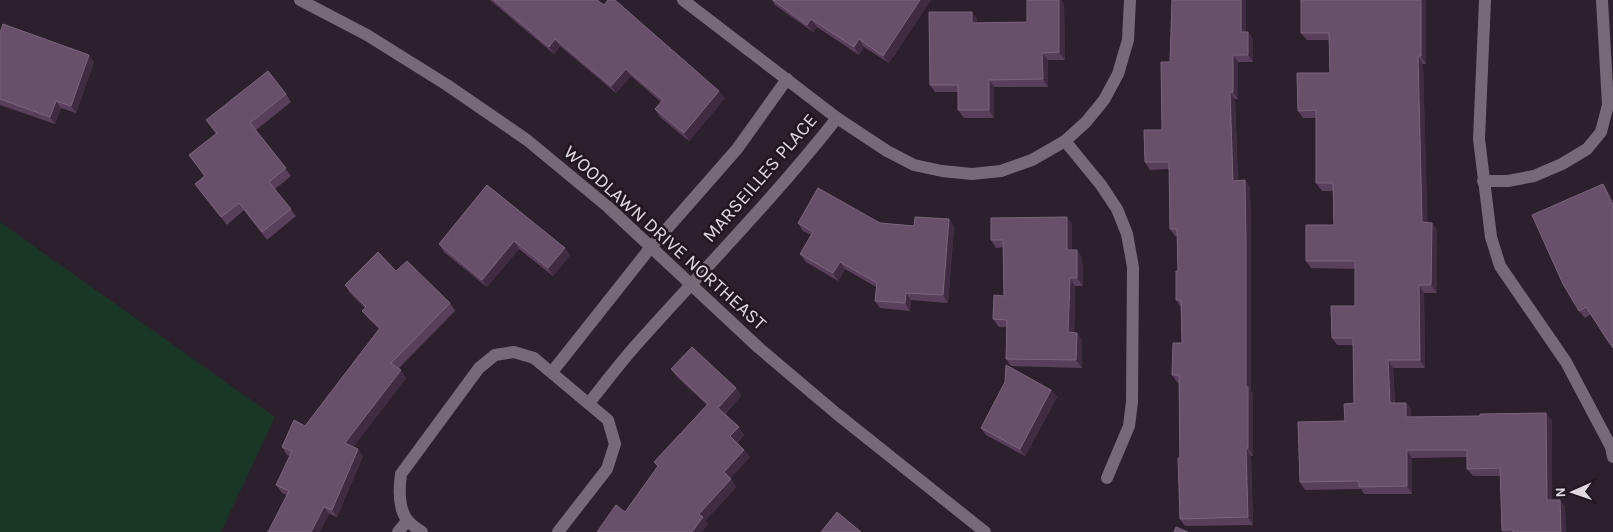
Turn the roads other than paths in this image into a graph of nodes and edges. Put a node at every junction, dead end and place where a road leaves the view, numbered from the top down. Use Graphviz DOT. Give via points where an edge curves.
graph roads {
  1 [pos="300,0"];
  2 [pos="683,0"];
  3 [pos="1130,0"];
  4 [pos="1485,0"];
  5 [pos="1602,0"];
  6 [pos="787,79"];
  7 [pos="837,118"];
  8 [pos="1065,141"];
  9 [pos="1483,181"];
  10 [pos="651,247"];
  11 [pos="691,285"];
  12 [pos="552,372"];
  13 [pos="589,403"];
  14 [pos="1613,457"];
  15 [pos="1107,478"];
  16 [pos="407,521"];
  17 [pos="980,530"];
  18 [pos="398,532"];
  19 [pos="422,532"];
  20 [pos="558,532"];
  1 -- 10 [label="street, WOODLAWN DRIVE NORTHEAST" via="367,35 527,140"];
  2 -- 6 [label="street"];
  3 -- 8 [label="street" via="1128,40 1118,74 1104,100"];
  4 -- 9 [label="street" via="1479,139"];
  5 -- 9 [label="street" via="1608,105 1602,132 1587,150 1534,176"];
  6 -- 7 [label="street"];
  6 -- 10 [label="street, MARSEILLES PLACE" via="737,149"];
  7 -- 8 [label="street" via="914,165 972,174 1001,171 1032,160"];
  7 -- 11 [label="street, MARSEILLES PLACE"];
  8 -- 15 [label="street" via="1117,209 1127,234 1133,267 1132,402 1128,426"];
  9 -- 14 [label="street" via="1491,237 1500,266 1566,362 1611,447"];
  10 -- 11 [label="street, WOODLAWN DRIVE NORTHEAST"];
  10 -- 12 [label="street, MARSEILLES PLACE"];
  11 -- 13 [label="street, MARSEILLES PLACE"];
  11 -- 17 [label="street, WOODLAWN DRIVE NORTHEAST" via="759,348"];
  12 -- 13 [label="street"];
  12 -- 16 [label="street" via="534,358 514,352 495,355 479,368 401,474 398,491"];
  13 -- 20 [label="street" via="608,420 615,444 607,468"];
  16 -- 18 [label="street"];
  16 -- 19 [label="street"];
}
